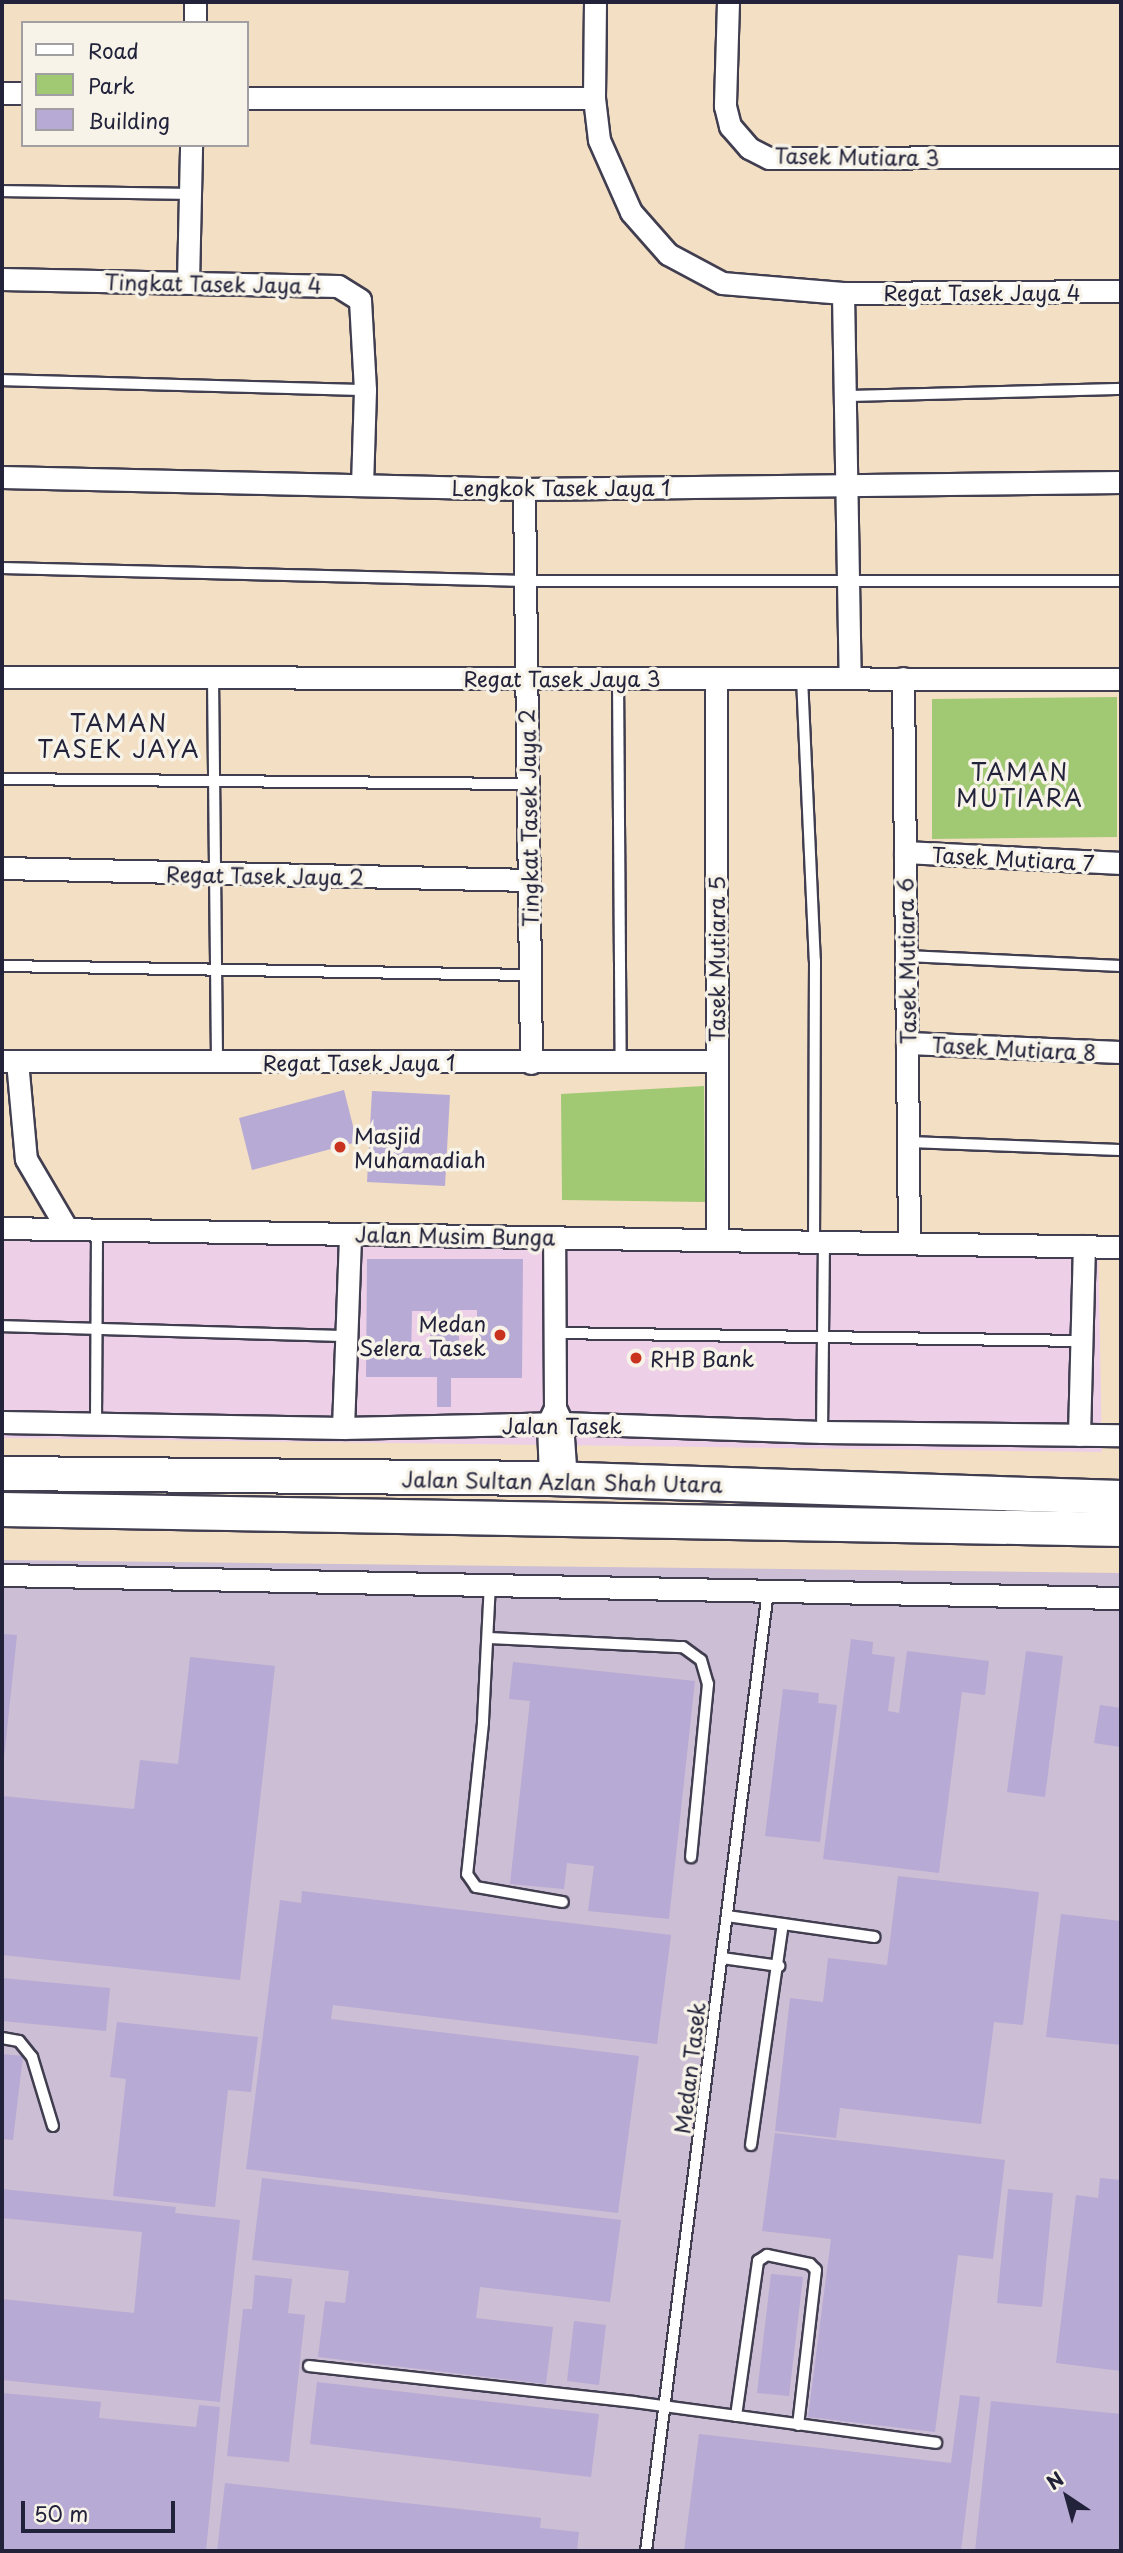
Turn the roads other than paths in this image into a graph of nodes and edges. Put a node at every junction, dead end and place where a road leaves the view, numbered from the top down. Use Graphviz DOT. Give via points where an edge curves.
graph roads {
  1 [pos="195,2"];
  2 [pos="595,2"];
  3 [pos="728,2"];
  4 [pos="195,21"];
  5 [pos="2,93"];
  6 [pos="21,93"];
  7 [pos="248,97"];
  8 [pos="594,98"];
  9 [pos="191,147"];
  10 [pos="1121,157"];
  11 [pos="2,191"];
  12 [pos="190,194"];
  13 [pos="2,279"];
  14 [pos="188,282"];
  15 [pos="1121,291"];
  16 [pos="843,293"];
  17 [pos="2,380"];
  18 [pos="365,390"];
  19 [pos="1121,390"];
  20 [pos="845,396"];
  21 [pos="2,477"];
  22 [pos="1121,482"];
  23 [pos="362,485"];
  24 [pos="847,485"];
  25 [pos="524,489"];
  26 [pos="2,568"];
  27 [pos="525,581"];
  28 [pos="1121,582"];
  29 [pos="848,583"];
  30 [pos="2,677"];
  31 [pos="214,677"];
  32 [pos="526,678"];
  33 [pos="618,678"];
  34 [pos="716,678"];
  35 [pos="802,678"];
  36 [pos="850,678"];
  37 [pos="904,678"];
  38 [pos="1121,679"];
  39 [pos="215,778"];
  40 [pos="2,779"];
  41 [pos="527,784"];
  42 [pos="905,852"];
  43 [pos="1121,863"];
  44 [pos="2,869"];
  45 [pos="215,875"];
  46 [pos="528,880"];
  47 [pos="906,956"];
  48 [pos="2,966"];
  49 [pos="1121,966"];
  50 [pos="216,971"];
  51 [pos="530,975"];
  52 [pos="907,1043"];
  53 [pos="1121,1052"];
  54 [pos="716,1060"];
  55 [pos="9,1061"];
  56 [pos="217,1061"];
  57 [pos="621,1061"];
  58 [pos="531,1063"];
  59 [pos="908,1142"];
  60 [pos="1121,1150"];
  61 [pos="2,1228"];
  62 [pos="67,1229"];
  63 [pos="97,1229"];
  64 [pos="350,1234"];
  65 [pos="554,1237"];
  66 [pos="717,1239"];
  67 [pos="819,1241"];
  68 [pos="909,1243"];
  69 [pos="1084,1246"];
  70 [pos="1121,1247"];
  71 [pos="2,1326"];
  72 [pos="96,1326"];
  73 [pos="555,1333"];
  74 [pos="346,1336"];
  75 [pos="824,1338"];
  76 [pos="1082,1341"];
  77 [pos="555,1418"];
  78 [pos="2,1422"];
  79 [pos="96,1423"];
  80 [pos="343,1428"];
  81 [pos="822,1432"];
  82 [pos="1079,1434"];
  83 [pos="1121,1435"];
  84 [pos="2,1473"];
  85 [pos="558,1483"];
  86 [pos="1121,1497"];
  87 [pos="2,1509"];
  88 [pos="494,1520"];
  89 [pos="663,1523"];
  90 [pos="1121,1529"];
  91 [pos="2,1575"];
  92 [pos="490,1583"];
  93 [pos="768,1590"];
  94 [pos="1121,1598"];
  95 [pos="489,1638"];
  96 [pos="691,1857"];
  97 [pos="563,1902"];
  98 [pos="727,1916"];
  99 [pos="783,1924"];
  100 [pos="875,1937"];
  101 [pos="722,1958"];
  102 [pos="779,1966"];
  103 [pos="2,2038"];
  104 [pos="53,2126"];
  105 [pos="751,2145"];
  106 [pos="309,2366"];
  107 [pos="665,2407"];
  108 [pos="736,2416"];
  109 [pos="798,2425"];
  110 [pos="936,2443"];
  111 [pos="646,2551"];
  1 -- 4 [label="street"];
  2 -- 8 [label="street, Regat Tasek Jaya 4"];
  3 -- 10 [label="street, Tasek Mutiara 3" via="725,106 730,127 749,148 769,158"];
  5 -- 6 [label="street"];
  7 -- 8 [label="street"];
  8 -- 16 [label="street, Regat Tasek Jaya 4" via="598,140 631,212 667,254 722,283"];
  9 -- 12 [label="street"];
  11 -- 12 [label="lane"];
  12 -- 14 [label="street"];
  13 -- 14 [label="street, Tingkat Tasek Jaya 4"];
  14 -- 18 [label="street, Tingkat Tasek Jaya 4" via="338,286 360,300"];
  15 -- 16 [label="street, Regat Tasek Jaya 4"];
  16 -- 20 [label="street"];
  17 -- 18 [label="lane"];
  18 -- 23 [label="street, Tingkat Tasek Jaya 4"];
  19 -- 20 [label="lane"];
  20 -- 24 [label="street"];
  21 -- 23 [label="street, Lengkok Tasek Jaya 1"];
  22 -- 24 [label="street, Lengkok Tasek Jaya 1"];
  23 -- 25 [label="street, Lengkok Tasek Jaya 1"];
  24 -- 25 [label="street, Lengkok Tasek Jaya 1"];
  24 -- 29 [label="street"];
  25 -- 27 [label="street, Tingkat Tasek Jaya 2"];
  26 -- 27 [label="lane"];
  27 -- 29 [label="lane"];
  27 -- 32 [label="street, Tingkat Tasek Jaya 2"];
  28 -- 29 [label="lane"];
  29 -- 36 [label="street"];
  30 -- 31 [label="street, Regat Tasek Jaya 3"];
  31 -- 32 [label="street, Regat Tasek Jaya 3"];
  31 -- 39 [label="lane"];
  32 -- 33 [label="street, Regat Tasek Jaya 3"];
  32 -- 41 [label="street, Tingkat Tasek Jaya 2"];
  33 -- 34 [label="street, Regat Tasek Jaya 3"];
  33 -- 57 [label="lane"];
  34 -- 35 [label="street, Regat Tasek Jaya 3"];
  34 -- 54 [label="street, Tasek Mutiara 5"];
  35 -- 36 [label="street, Regat Tasek Jaya 3"];
  35 -- 67 [label="lane" via="815,961"];
  36 -- 37 [label="street, Regat Tasek Jaya 3"];
  37 -- 38 [label="street, Regat Tasek Jaya 3"];
  37 -- 42 [label="street, Tasek Mutiara 6"];
  39 -- 40 [label="lane"];
  39 -- 41 [label="lane"];
  39 -- 45 [label="lane"];
  41 -- 46 [label="street, Tingkat Tasek Jaya 2"];
  42 -- 43 [label="street, Tasek Mutiara 7"];
  42 -- 47 [label="street, Tasek Mutiara 6"];
  44 -- 45 [label="street, Regat Tasek Jaya 2"];
  45 -- 46 [label="street, Regat Tasek Jaya 2"];
  45 -- 50 [label="lane"];
  46 -- 51 [label="street, Tingkat Tasek Jaya 2"];
  47 -- 49 [label="lane"];
  47 -- 52 [label="street, Tasek Mutiara 6"];
  48 -- 50 [label="lane"];
  50 -- 51 [label="lane"];
  50 -- 56 [label="lane"];
  51 -- 58 [label="street, Tingkat Tasek Jaya 2"];
  52 -- 53 [label="street, Tasek Mutiara 8"];
  52 -- 59 [label="street, Tasek Mutiara 6"];
  54 -- 57 [label="street, Regat Tasek Jaya 1"];
  54 -- 66 [label="street, Tasek Mutiara 5"];
  55 -- 56 [label="street, Regat Tasek Jaya 1"];
  55 -- 62 [label="street" via="26,1159"];
  56 -- 58 [label="street, Regat Tasek Jaya 1"];
  57 -- 58 [label="street, Regat Tasek Jaya 1"];
  59 -- 60 [label="lane"];
  59 -- 68 [label="street, Tasek Mutiara 6"];
  61 -- 62 [label="street, Jalan Musim Bunga"];
  62 -- 63 [label="street, Jalan Musim Bunga"];
  63 -- 64 [label="street, Jalan Musim Bunga"];
  63 -- 72 [label="lane"];
  64 -- 65 [label="street, Jalan Musim Bunga"];
  64 -- 74 [label="street"];
  65 -- 66 [label="street, Jalan Musim Bunga"];
  65 -- 73 [label="street"];
  66 -- 67 [label="street, Jalan Musim Bunga"];
  67 -- 68 [label="street, Jalan Musim Bunga"];
  67 -- 75 [label="lane"];
  68 -- 69 [label="street, Jalan Musim Bunga"];
  69 -- 70 [label="street, Jalan Musim Bunga"];
  69 -- 76 [label="street"];
  71 -- 72 [label="lane"];
  72 -- 74 [label="lane"];
  72 -- 79 [label="lane"];
  73 -- 75 [label="lane"];
  73 -- 77 [label="street"];
  74 -- 80 [label="street"];
  75 -- 76 [label="lane"];
  75 -- 81 [label="lane"];
  76 -- 82 [label="street"];
  77 -- 80 [label="street, Jalan Tasek"];
  77 -- 81 [label="street, Jalan Tasek"];
  77 -- 85 [label="street"];
  78 -- 79 [label="street, Jalan Tasek"];
  79 -- 80 [label="street, Jalan Tasek"];
  81 -- 82 [label="street, Jalan Tasek"];
  82 -- 83 [label="street, Jalan Tasek"];
  84 -- 85 [label="main road, Jalan Sultan Azlan Shah Utara"];
  85 -- 86 [label="main road, Jalan Sultan Azlan Shah Utara"];
  85 -- 88 [label="main road" via="532,1511"];
  85 -- 89 [label="main road" via="571,1505 651,1512"];
  87 -- 88 [label="main road, Jalan Sultan Azlan Shah Utara"];
  88 -- 89 [label="main road, Jalan Sultan Azlan Shah Utara"];
  89 -- 90 [label="main road, Jalan Sultan Azlan Shah Utara"];
  91 -- 92 [label="street"];
  92 -- 93 [label="street"];
  92 -- 95 [label="lane"];
  93 -- 94 [label="street"];
  93 -- 98 [label="lane, Medan Tasek"];
  95 -- 96 [label="lane" via="683,1647 701,1660 708,1684"];
  95 -- 97 [label="lane" via="467,1874 476,1887"];
  98 -- 99 [label="lane"];
  98 -- 101 [label="lane, Medan Tasek"];
  99 -- 100 [label="lane"];
  99 -- 102 [label="lane"];
  101 -- 102 [label="lane"];
  101 -- 107 [label="lane, Medan Tasek"];
  102 -- 105 [label="lane"];
  103 -- 104 [label="lane" via="19,2040 32,2057"];
  106 -- 107 [label="lane"];
  107 -- 108 [label="lane"];
  107 -- 111 [label="lane, Medan Tasek"];
  108 -- 109 [label="lane"];
  108 -- 109 [label="lane" via="758,2261 767,2255 810,2264 816,2270"];
  109 -- 110 [label="lane"];
}
